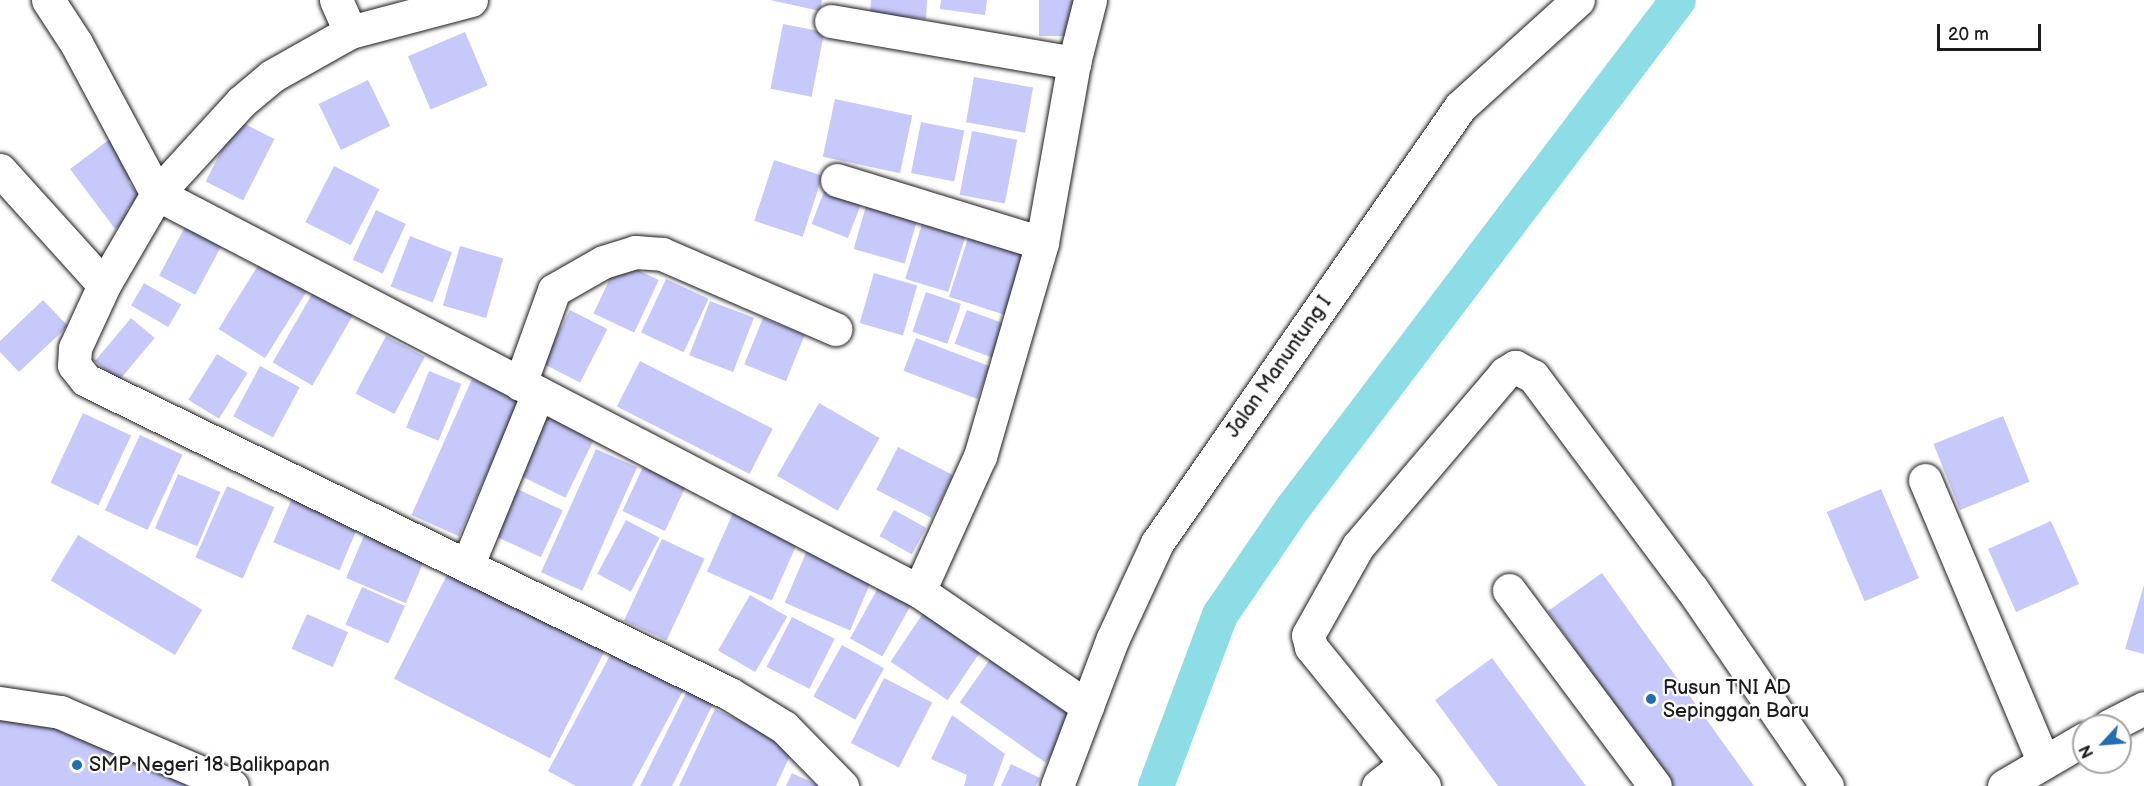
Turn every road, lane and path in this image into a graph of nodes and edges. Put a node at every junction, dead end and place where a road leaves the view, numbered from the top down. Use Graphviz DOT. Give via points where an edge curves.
graph roads {
  1 [pos="48,0"];
  2 [pos="336,0"];
  3 [pos="471,0"];
  4 [pos="1090,0"];
  5 [pos="1578,0"];
  6 [pos="831,21"];
  7 [pos="350,32"];
  8 [pos="1074,63"];
  9 [pos="0,170"];
  10 [pos="837,180"];
  11 [pos="157,194"];
  12 [pos="1042,243"];
  13 [pos="104,285"];
  14 [pos="835,329"];
  15 [pos="529,389"];
  16 [pos="1925,480"];
  17 [pos="468,564"];
  18 [pos="1509,590"];
  19 [pos="919,591"];
  20 [pos="0,703"];
  21 [pos="1087,706"];
  22 [pos="2072,745"];
  23 [pos="2043,761"];
  24 [pos="1415,775"];
  25 [pos="232,786"];
  26 [pos="842,786"];
  27 [pos="1057,786"];
  28 [pos="1378,786"];
  29 [pos="1655,786"];
  30 [pos="1827,786"];
  31 [pos="2004,786"];
  1 -- 11 [label="street" via="76,43"];
  2 -- 7 [label="street"];
  3 -- 7 [label="street"];
  4 -- 8 [label="street"];
  5 -- 21 [label="street, Jalan Manuntung I" via="1460,107 1157,543"];
  6 -- 8 [label="street"];
  7 -- 11 [label="street" via="272,76 241,102"];
  8 -- 12 [label="street"];
  9 -- 13 [label="street"];
  10 -- 12 [label="street"];
  11 -- 13 [label="street"];
  11 -- 15 [label="street"];
  12 -- 19 [label="street" via="980,456"];
  13 -- 17 [label="street" via="75,348 74,365 86,380"];
  14 -- 15 [label="street" via="662,254 635,252 603,262 554,290"];
  15 -- 17 [label="street"];
  15 -- 19 [label="street"];
  16 -- 23 [label="street"];
  17 -- 26 [label="street" via="730,694 784,727"];
  18 -- 29 [label="street"];
  19 -- 21 [label="street"];
  20 -- 25 [label="street" via="60,712"];
  21 -- 27 [label="street, Jalan Manuntung I"];
  22 -- 23 [label="street"];
  23 -- 31 [label="street"];
  24 -- 28 [label="street"];
  24 -- 30 [label="street" via="1311,647 1308,635 1358,546 1505,373 1515,367 1533,376 1658,543"];
}
